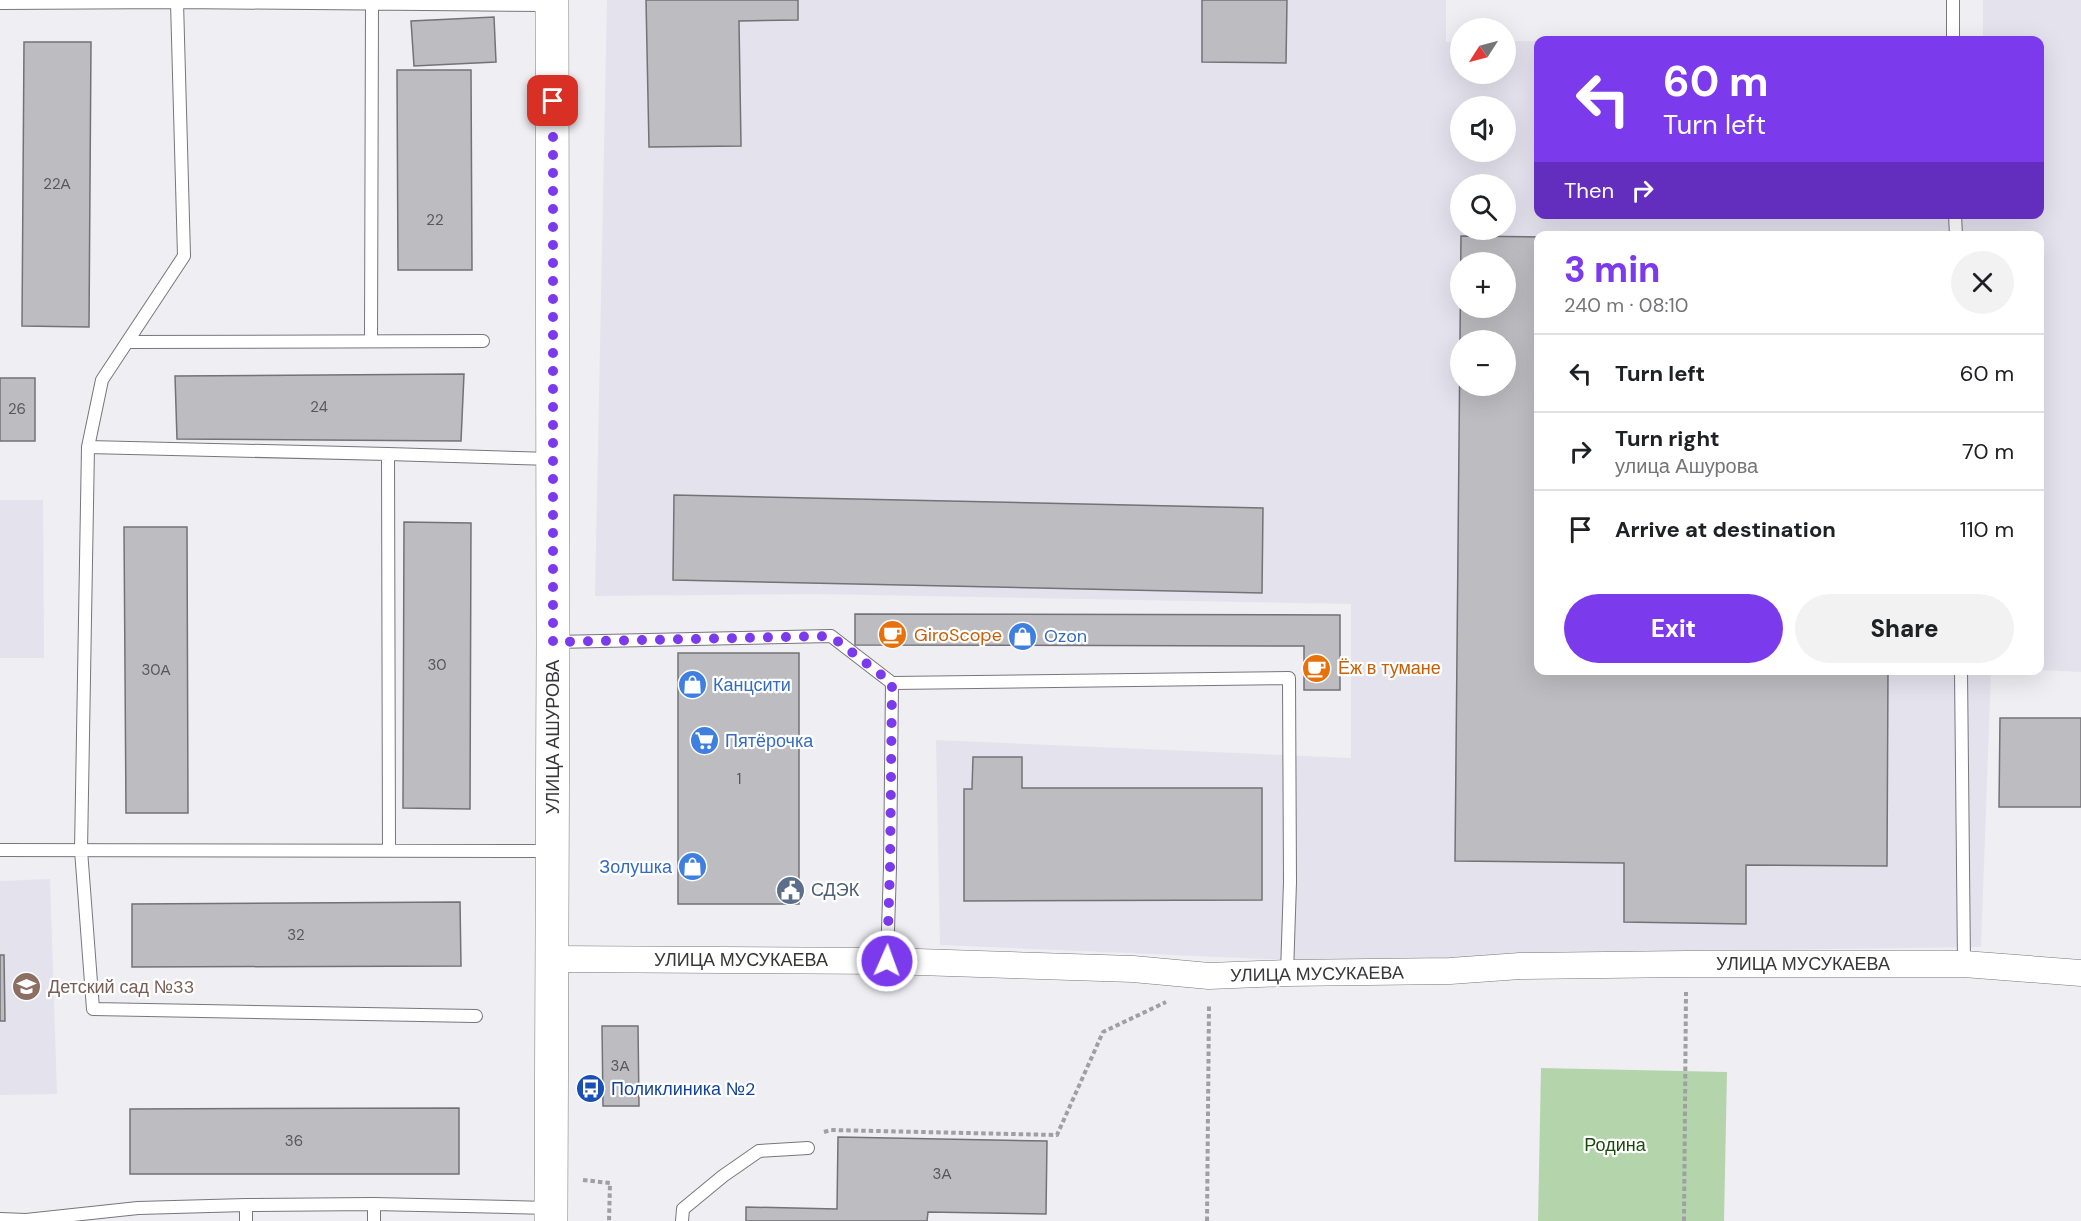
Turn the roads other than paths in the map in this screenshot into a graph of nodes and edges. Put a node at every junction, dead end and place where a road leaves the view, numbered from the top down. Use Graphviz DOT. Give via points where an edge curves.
graph roads {
  1 [pos="1953,0"];
  2 [pos="177,2"];
  3 [pos="0,3"];
  4 [pos="553,3"];
  5 [pos="372,4"];
  6 [pos="1953,36"];
  7 [pos="371,341"];
  8 [pos="483,341"];
  9 [pos="127,342"];
  10 [pos="88,447"];
  11 [pos="388,454"];
  12 [pos="554,459"];
  13 [pos="553,642"];
  14 [pos="1961,675"];
  15 [pos="892,683"];
  16 [pos="0,850"];
  17 [pos="81,850"];
  18 [pos="389,851"];
  19 [pos="553,851"];
  20 [pos="553,959"];
  21 [pos="887,961"];
  22 [pos="1964,964"];
  23 [pos="1287,973"];
  24 [pos="2081,973"];
  25 [pos="476,1016"];
  26 [pos="808,1148"];
  27 [pos="374,1204"];
  28 [pos="246,1205"];
  29 [pos="551,1214"];
  30 [pos="0,1219"];
  31 [pos="246,1221"];
  32 [pos="374,1221"];
  33 [pos="682,1221"];
  1 -- 6 [label="lane"];
  2 -- 3 [label="lane"];
  2 -- 5 [label="lane"];
  2 -- 9 [label="lane" via="184,256"];
  4 -- 5 [label="lane"];
  4 -- 12 [label="street, УЛИЦА АШУРОВА"];
  5 -- 7 [label="lane"];
  7 -- 8 [label="lane"];
  7 -- 9 [label="lane"];
  9 -- 10 [label="lane" via="102,380"];
  10 -- 11 [label="lane"];
  10 -- 17 [label="lane"];
  11 -- 12 [label="lane"];
  11 -- 18 [label="lane"];
  12 -- 13 [label="street, УЛИЦА АШУРОВА"];
  13 -- 15 [label="lane" via="831,636"];
  13 -- 19 [label="street, УЛИЦА АШУРОВА"];
  14 -- 22 [label="lane"];
  15 -- 21 [label="lane"];
  15 -- 23 [label="lane" via="1289,678"];
  16 -- 17 [label="lane"];
  17 -- 18 [label="lane"];
  17 -- 25 [label="lane" via="93,1009"];
  18 -- 19 [label="lane"];
  19 -- 20 [label="street, УЛИЦА АШУРОВА"];
  20 -- 21 [label="street, УЛИЦА МУСУКАЕВА"];
  20 -- 29 [label="street, УЛИЦА АШУРОВА"];
  21 -- 23 [label="street, УЛИЦА МУСУКАЕВА" via="1133,969 1209,976"];
  22 -- 23 [label="street, УЛИЦА МУСУКАЕВА" via="1520,966"];
  22 -- 24 [label="street, УЛИЦА МУСУКАЕВА"];
  26 -- 33 [label="lane" via="759,1151 683,1209"];
  27 -- 28 [label="lane"];
  27 -- 29 [label="lane"];
  27 -- 32 [label="lane"];
  28 -- 30 [label="lane" via="138,1208 26,1220"];
  28 -- 31 [label="lane"];
}
